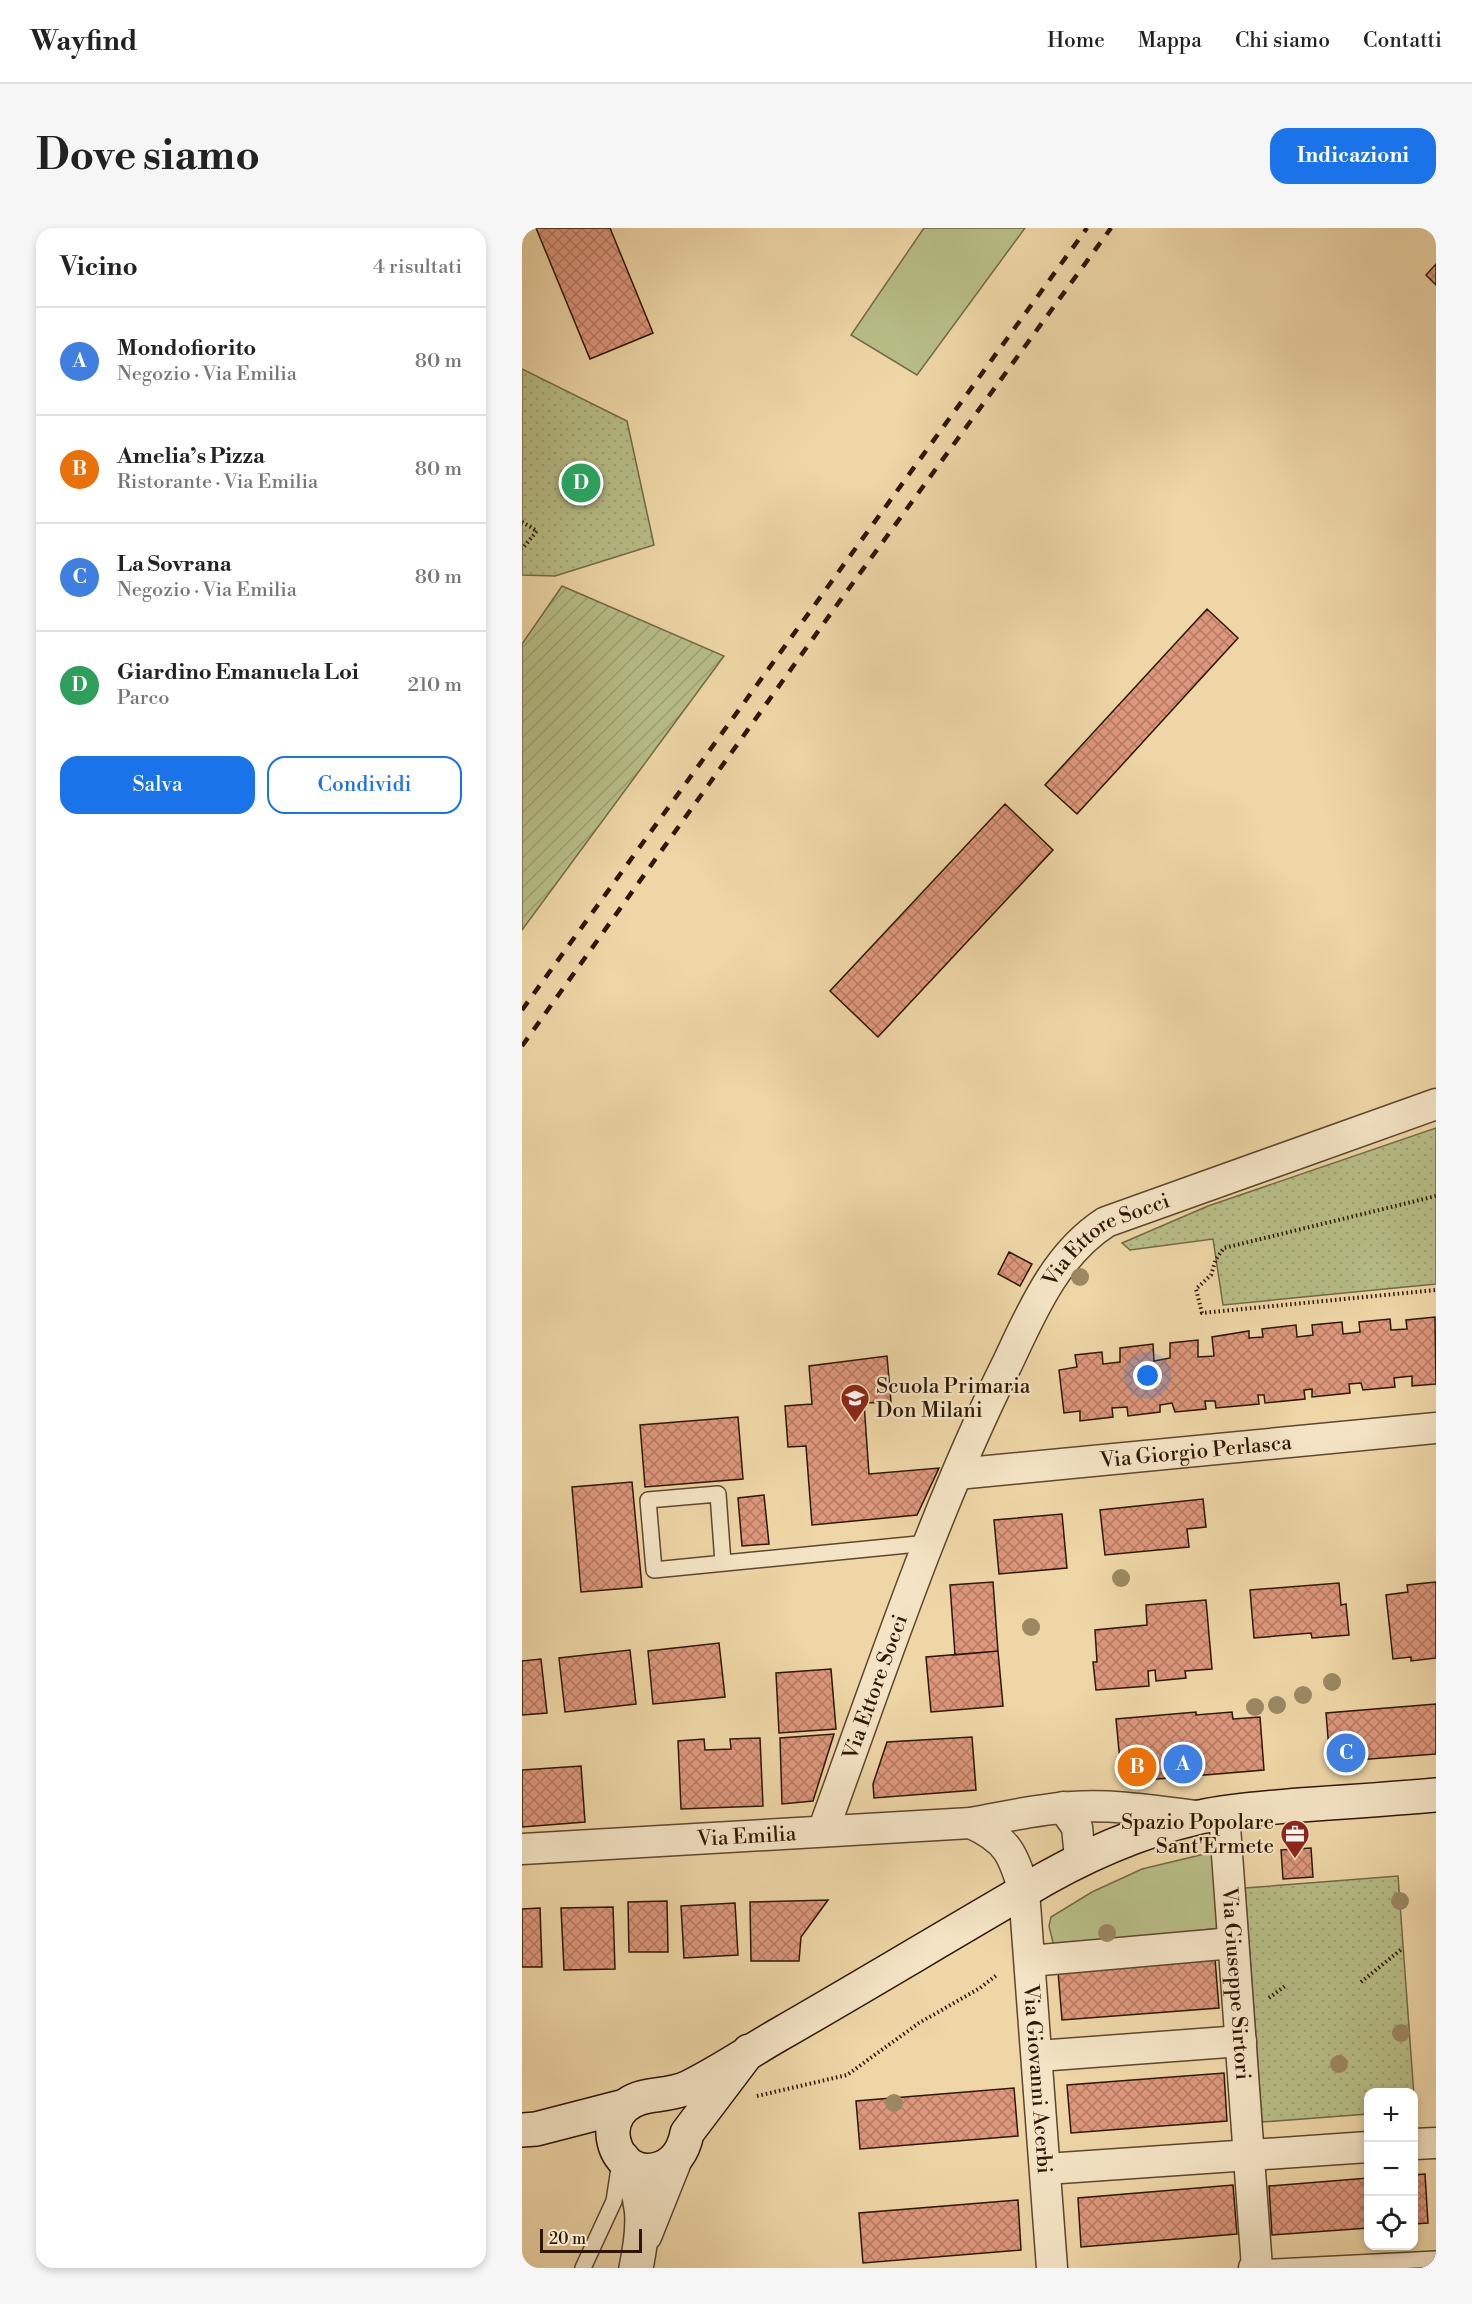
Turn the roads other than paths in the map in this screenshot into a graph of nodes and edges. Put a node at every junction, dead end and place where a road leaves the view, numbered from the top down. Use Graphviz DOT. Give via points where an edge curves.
graph roads {
  1 [pos="1436,1104"];
  2 [pos="1436,1428"];
  3 [pos="957,1474"];
  4 [pos="928,1543"];
  5 [pos="723,1563"];
  6 [pos="1436,1796"];
  7 [pos="1063,1807"];
  8 [pos="1213,1815"];
  9 [pos="971,1823"];
  10 [pos="823,1831"];
  11 [pos="522,1849"];
  12 [pos="1080,1858"];
  13 [pos="1024,1891"];
  14 [pos="1233,1942"];
  15 [pos="1030,1955"];
  16 [pos="1241,2041"];
  17 [pos="749,2051"];
  18 [pos="1038,2056"];
  19 [pos="638,2101"];
  20 [pos="529,2130"];
  21 [pos="689,2134"];
  22 [pos="1418,2144"];
  23 [pos="1436,2144"];
  24 [pos="1364,2147"];
  25 [pos="1250,2154"];
  26 [pos="620,2156"];
  27 [pos="1046,2169"];
  28 [pos="638,2258"];
  29 [pos="1436,2259"];
  30 [pos="583,2268"];
  31 [pos="1052,2268"];
  32 [pos="1255,2268"];
  1 -- 3 [label="street, Via Ettore Socci" via="1106,1222 1094,1230 1065,1260 1036,1305 984,1409"];
  2 -- 3 [label="street, Via Giorgio Perlasca"];
  3 -- 4 [label="street, Via Ettore Socci"];
  4 -- 5 [label="lane"];
  4 -- 10 [label="street, Via Ettore Socci"];
  5 -- 5 [label="lane" via="654,1570 648,1500 718,1494"];
  6 -- 8 [label="main road, Via Emilia"];
  7 -- 8 [label="street, Via Emilia"];
  7 -- 9 [label="street, Via Emilia"];
  7 -- 12 [label="street" via="1077,1827"];
  8 -- 12 [label="main road, Via Emilia" via="1152,1830"];
  8 -- 14 [label="street, Via Giuseppe Sirtori"];
  9 -- 10 [label="street, Via Emilia"];
  9 -- 13 [label="street" via="992,1832 1008,1848"];
  10 -- 11 [label="street, Via Emilia"];
  12 -- 13 [label="main road, Via Emilia"];
  13 -- 15 [label="street, Via Giovanni Acerbi"];
  13 -- 17 [label="main road, Via Emilia"];
  14 -- 15 [label="street"];
  14 -- 16 [label="street, Via Giuseppe Sirtori"];
  15 -- 18 [label="street, Via Giovanni Acerbi"];
  16 -- 18 [label="street"];
  16 -- 25 [label="street, Via Giuseppe Sirtori"];
  17 -- 19 [label="main road, Via Emilia" via="688,2087"];
  17 -- 21 [label="main road, Via Emilia"];
  18 -- 27 [label="street, Via Giovanni Acerbi"];
  19 -- 20 [label="main road, Via Emilia"];
  19 -- 21 [label="main road" via="665,2099 676,2108"];
  19 -- 26 [label="main road" via="618,2114 613,2125"];
  20 -- 26 [label="main road" via="588,2141"];
  21 -- 26 [label="main road" via="664,2167 644,2170"];
  21 -- 28 [label="main road, Via Emilia"];
  22 -- 23 [label="street"];
  24 -- 25 [label="street"];
  25 -- 27 [label="street"];
  25 -- 32 [label="street, Via Giuseppe Sirtori"];
  26 -- 28 [label="main road" via="640,2194"];
  26 -- 30 [label="lane" via="614,2202"];
  27 -- 31 [label="street, Via Giovanni Acerbi"];
  29 -- 32 [label="lane"];
}
